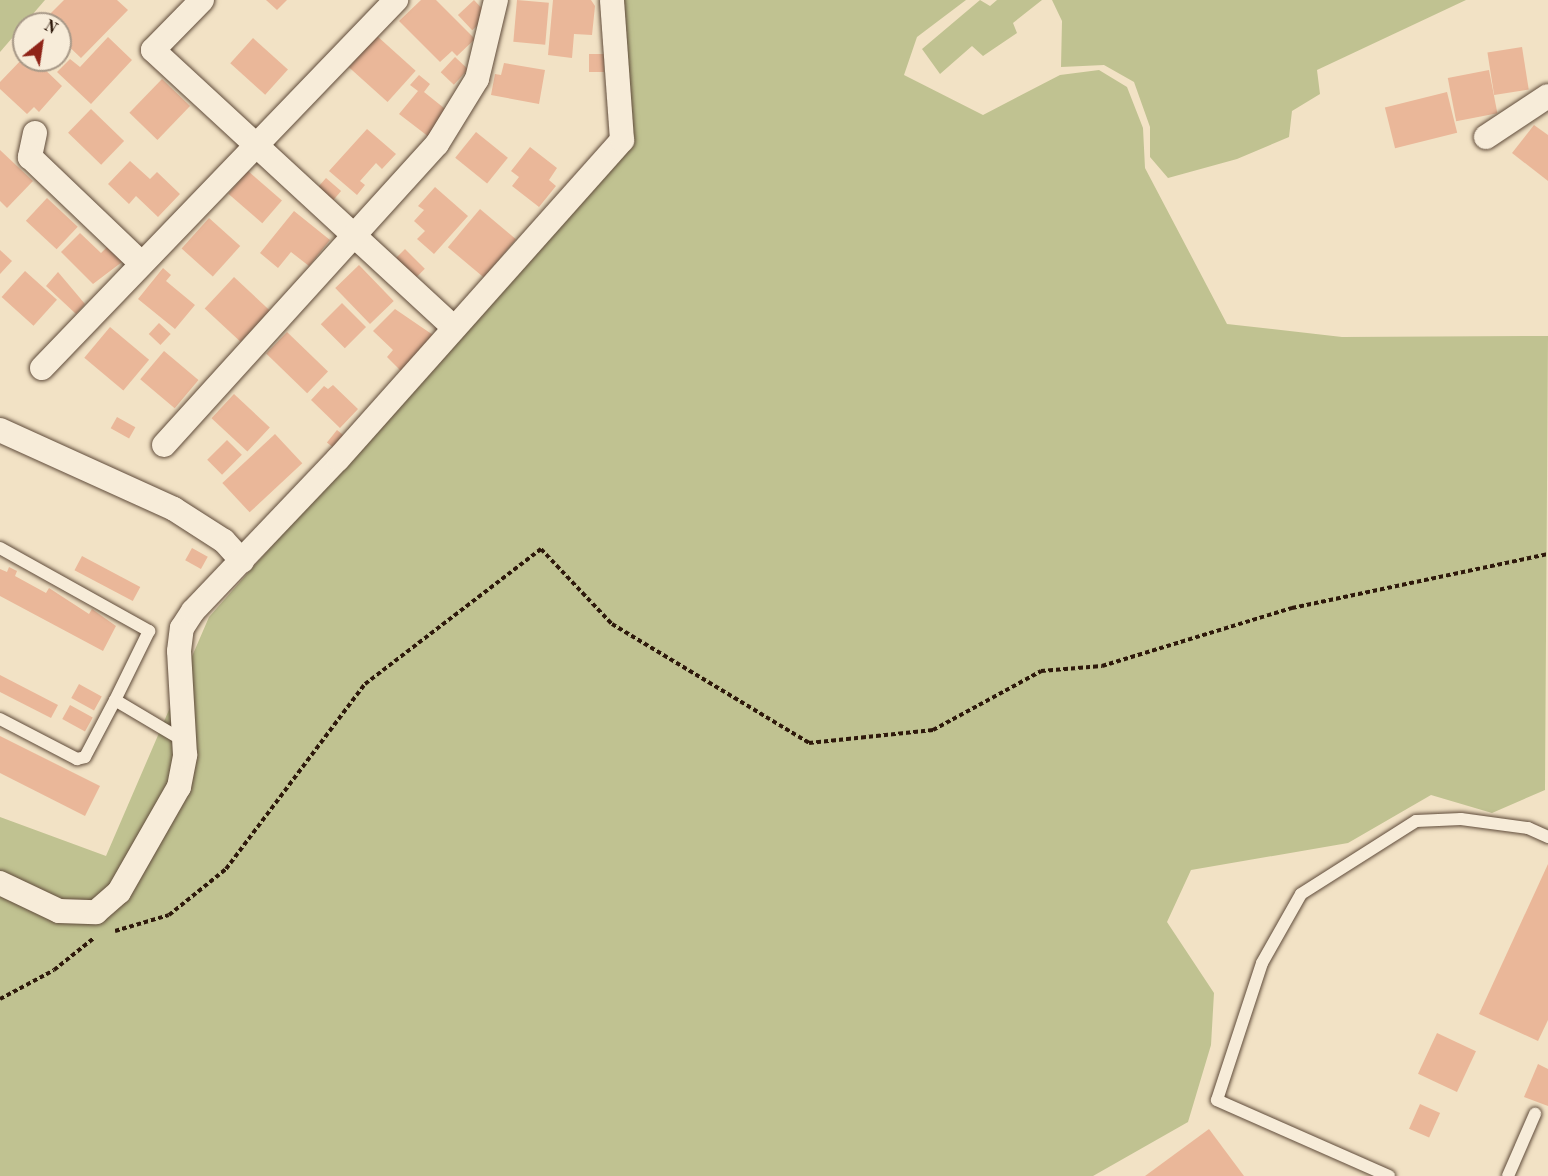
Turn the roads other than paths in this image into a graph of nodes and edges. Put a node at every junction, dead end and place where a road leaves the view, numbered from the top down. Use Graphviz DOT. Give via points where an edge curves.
graph roads {
  1 [pos="202,0"];
  2 [pos="396,0"];
  3 [pos="496,0"];
  4 [pos="612,0"];
  5 [pos="1548,96"];
  6 [pos="35,133"];
  7 [pos="1486,137"];
  8 [pos="257,148"];
  9 [pos="356,235"];
  10 [pos="140,262"];
  11 [pos="452,327"];
  12 [pos="42,368"];
  13 [pos="0,430"];
  14 [pos="164,445"];
  15 [pos="0,548"];
  16 [pos="242,561"];
  17 [pos="115,700"];
  18 [pos="0,719"];
  19 [pos="184,741"];
  20 [pos="1548,837"];
  21 [pos="0,883"];
  22 [pos="1535,1114"];
  23 [pos="1389,1176"];
  24 [pos="1508,1176"];
  1 -- 8 [label="street" via="153,50"];
  2 -- 8 [label="street"];
  3 -- 9 [label="street" via="477,79 437,144"];
  4 -- 11 [label="street" via="622,140"];
  5 -- 7 [label="street"];
  6 -- 10 [label="street" via="30,157"];
  8 -- 9 [label="street"];
  8 -- 10 [label="street"];
  9 -- 11 [label="street"];
  9 -- 14 [label="street"];
  10 -- 12 [label="street"];
  11 -- 16 [label="street"];
  13 -- 16 [label="street" via="174,509 224,541"];
  15 -- 17 [label="lane" via="149,631"];
  16 -- 19 [label="street" via="206,592 182,628 179,651"];
  17 -- 18 [label="lane" via="84,757 76,759"];
  17 -- 19 [label="lane"];
  19 -- 21 [label="street" via="179,787 97,924"];
  20 -- 23 [label="lane" via="1528,828 1461,819 1416,821 1301,894 1262,963 1217,1100"];
  22 -- 24 [label="lane"];
}
